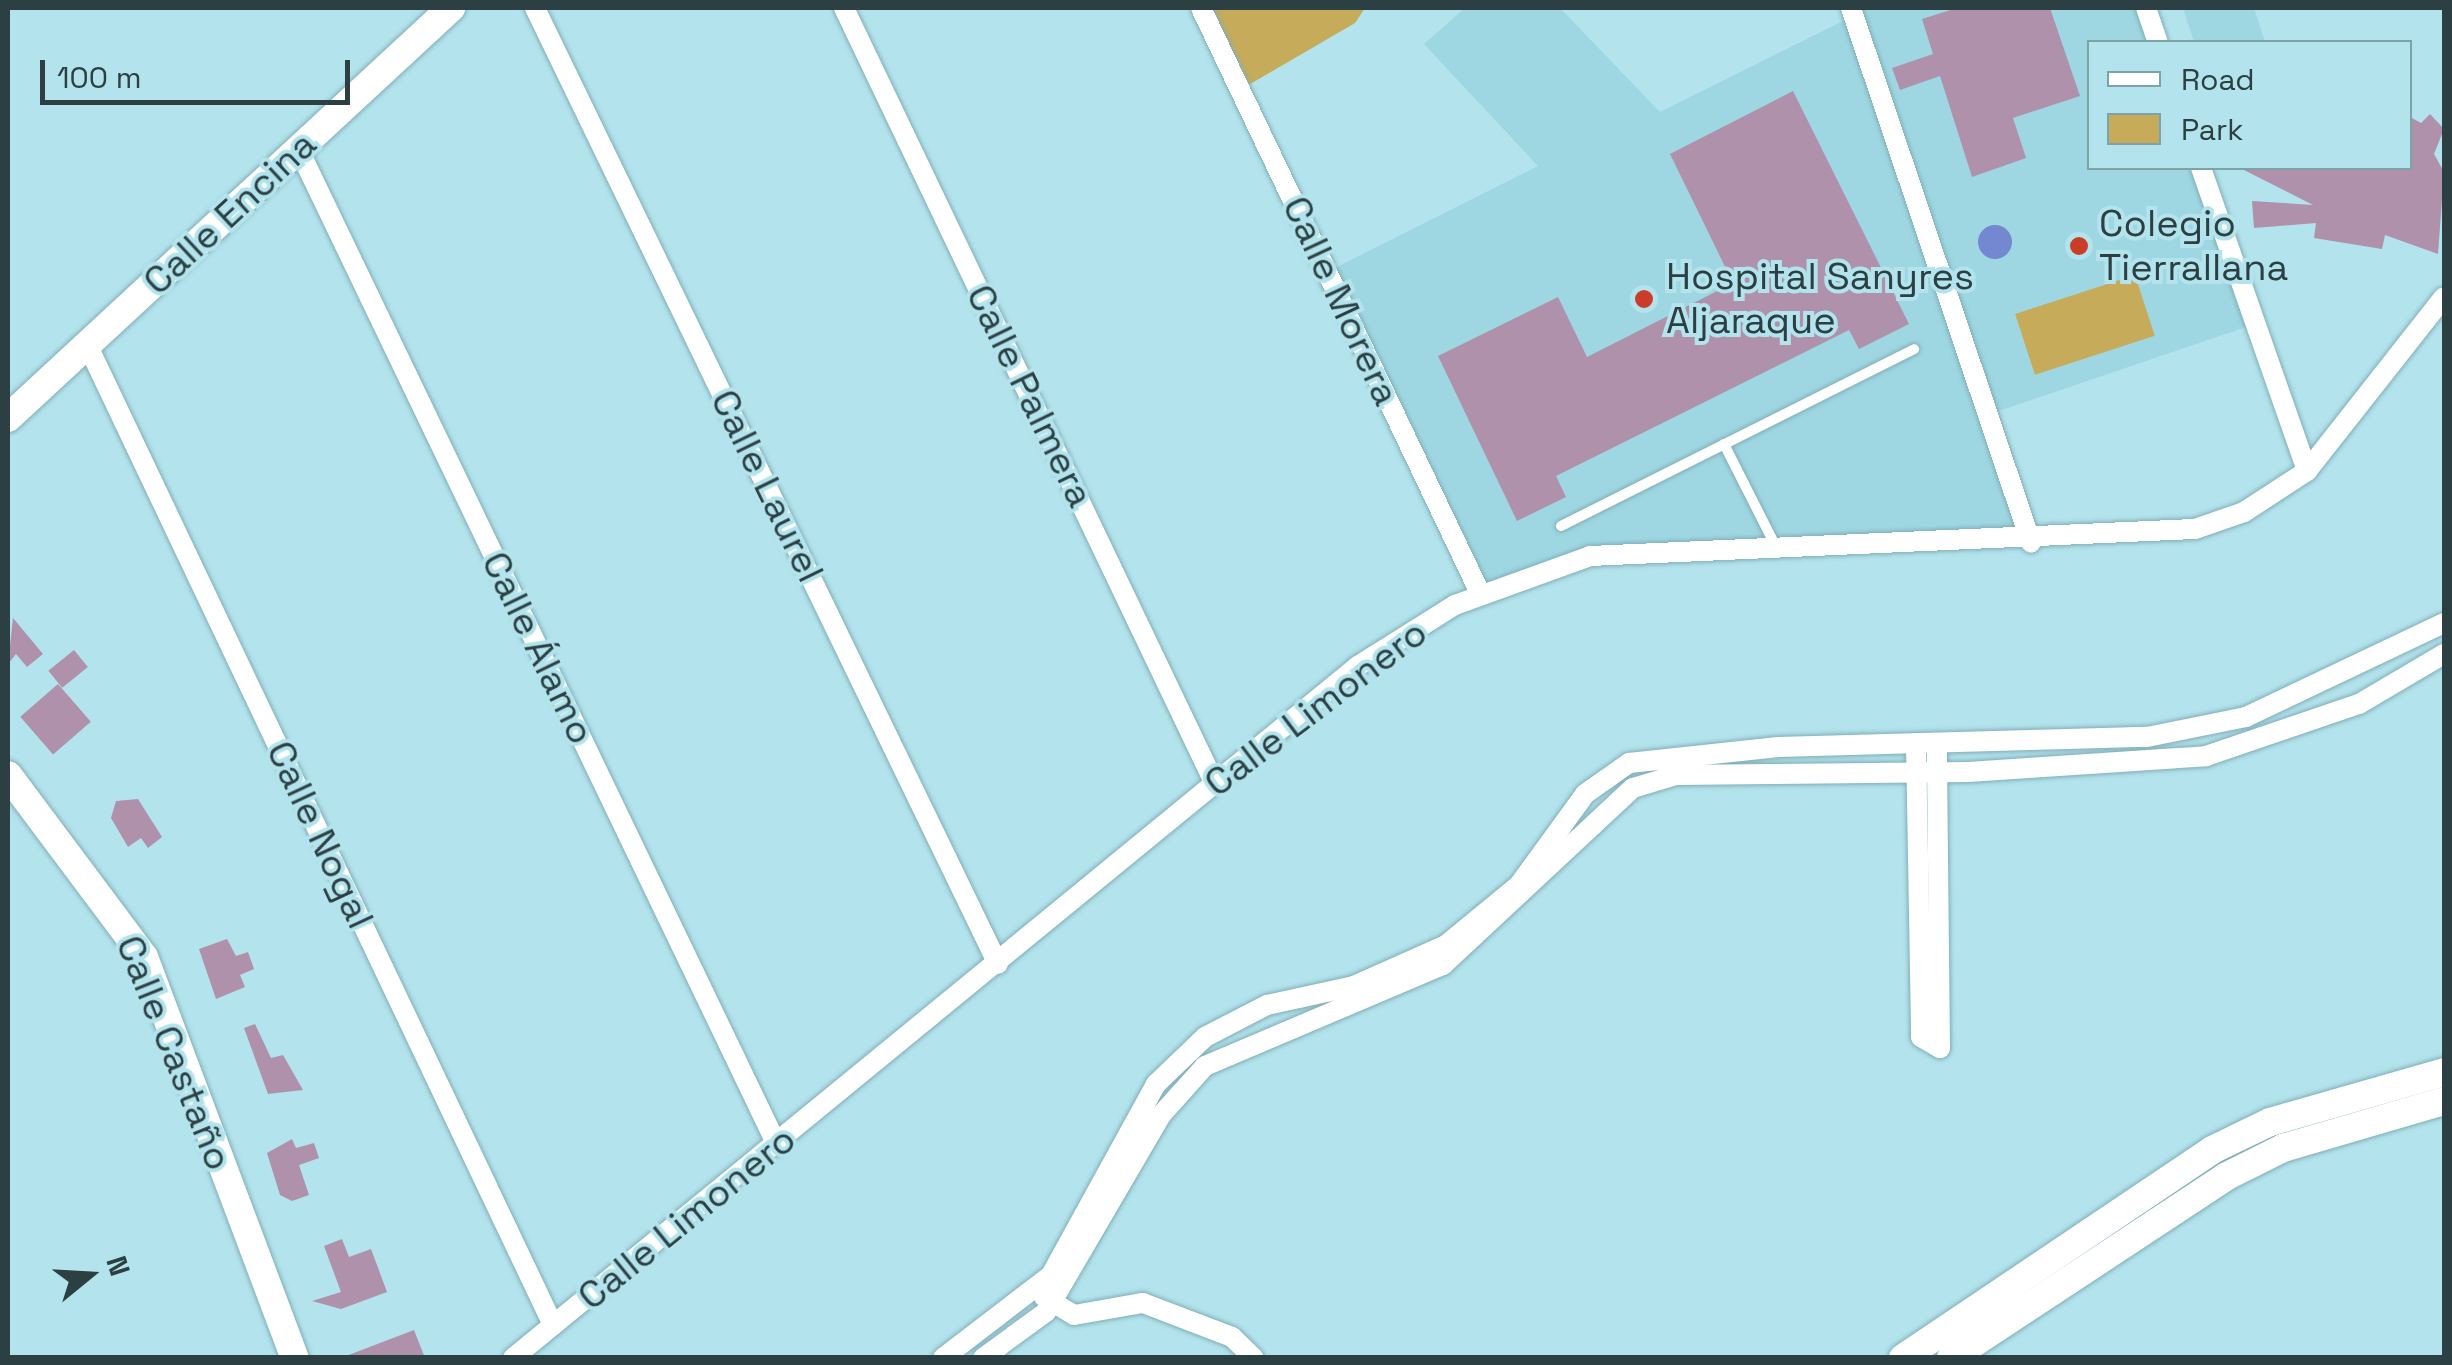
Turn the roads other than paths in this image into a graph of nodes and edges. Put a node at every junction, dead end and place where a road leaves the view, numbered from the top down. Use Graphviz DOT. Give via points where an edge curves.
graph roads {
  1 [pos="451,8"];
  2 [pos="535,8"];
  3 [pos="844,8"];
  4 [pos="1201,8"];
  5 [pos="1850,8"];
  6 [pos="2146,8"];
  7 [pos="2157,40"];
  8 [pos="300,150"];
  9 [pos="2202,170"];
  10 [pos="2444,297"];
  11 [pos="87,344"];
  12 [pos="1914,349"];
  13 [pos="8,418"];
  14 [pos="1724,444"];
  15 [pos="2307,471"];
  16 [pos="1561,526"];
  17 [pos="2031,543"];
  18 [pos="1775,545"];
  19 [pos="1481,596"];
  20 [pos="2444,623"];
  21 [pos="2444,654"];
  22 [pos="1927,743"];
  23 [pos="1927,772"];
  24 [pos="8,775"];
  25 [pos="1215,784"];
  26 [pos="998,964"];
  27 [pos="2444,1072"];
  28 [pos="2444,1101"];
  29 [pos="777,1145"];
  30 [pos="1036,1288"];
  31 [pos="1052,1304"];
  32 [pos="553,1326"];
  33 [pos="295,1358"];
  34 [pos="513,1358"];
  35 [pos="942,1358"];
  36 [pos="983,1358"];
  37 [pos="1254,1358"];
  38 [pos="1902,1358"];
  39 [pos="1951,1358"];
  1 -- 8 [label="street, Calle Encina"];
  2 -- 26 [label="street, Calle Laurel"];
  3 -- 25 [label="street, Calle Palmera"];
  4 -- 19 [label="street, Calle Morera"];
  5 -- 17 [label="street"];
  6 -- 7 [label="street"];
  8 -- 11 [label="street, Calle Encina"];
  8 -- 29 [label="street, Calle Álamo"];
  9 -- 15 [label="street"];
  10 -- 15 [label="street, Calle Limonero"];
  11 -- 13 [label="street, Calle Encina"];
  11 -- 32 [label="street, Calle Nogal"];
  12 -- 14 [label="lane"];
  14 -- 16 [label="lane"];
  14 -- 18 [label="lane"];
  15 -- 17 [label="street, Calle Limonero" via="2244,512 2195,528"];
  17 -- 18 [label="street, Calle Limonero"];
  18 -- 19 [label="street, Calle Limonero" via="1590,556"];
  19 -- 25 [label="street, Calle Limonero" via="1358,666"];
  20 -- 22 [label="street" via="2246,717 2148,737"];
  21 -- 23 [label="street" via="2359,704 2206,756"];
  22 -- 23 [label="street"];
  22 -- 30 [label="street" via="1676,752 1629,762 1585,794 1520,884 1446,945 1354,986 1267,1005 1205,1037 1156,1084"];
  23 -- 23 [label="street" via="1922,1036 1940,1048"];
  23 -- 31 [label="street" via="1676,775 1633,788 1443,965 1205,1066 1161,1115"];
  24 -- 33 [label="street, Calle Castaño" via="144,957"];
  25 -- 26 [label="street, Calle Limonero"];
  26 -- 29 [label="street, Calle Limonero"];
  27 -- 38 [label="street" via="2270,1122 2212,1150"];
  28 -- 39 [label="street" via="2283,1148 2225,1176"];
  29 -- 32 [label="street, Calle Limonero"];
  30 -- 31 [label="street"];
  30 -- 35 [label="street"];
  31 -- 36 [label="street"];
  31 -- 37 [label="street" via="1074,1315 1144,1303 1232,1338"];
  32 -- 34 [label="street, Calle Limonero"];
}
